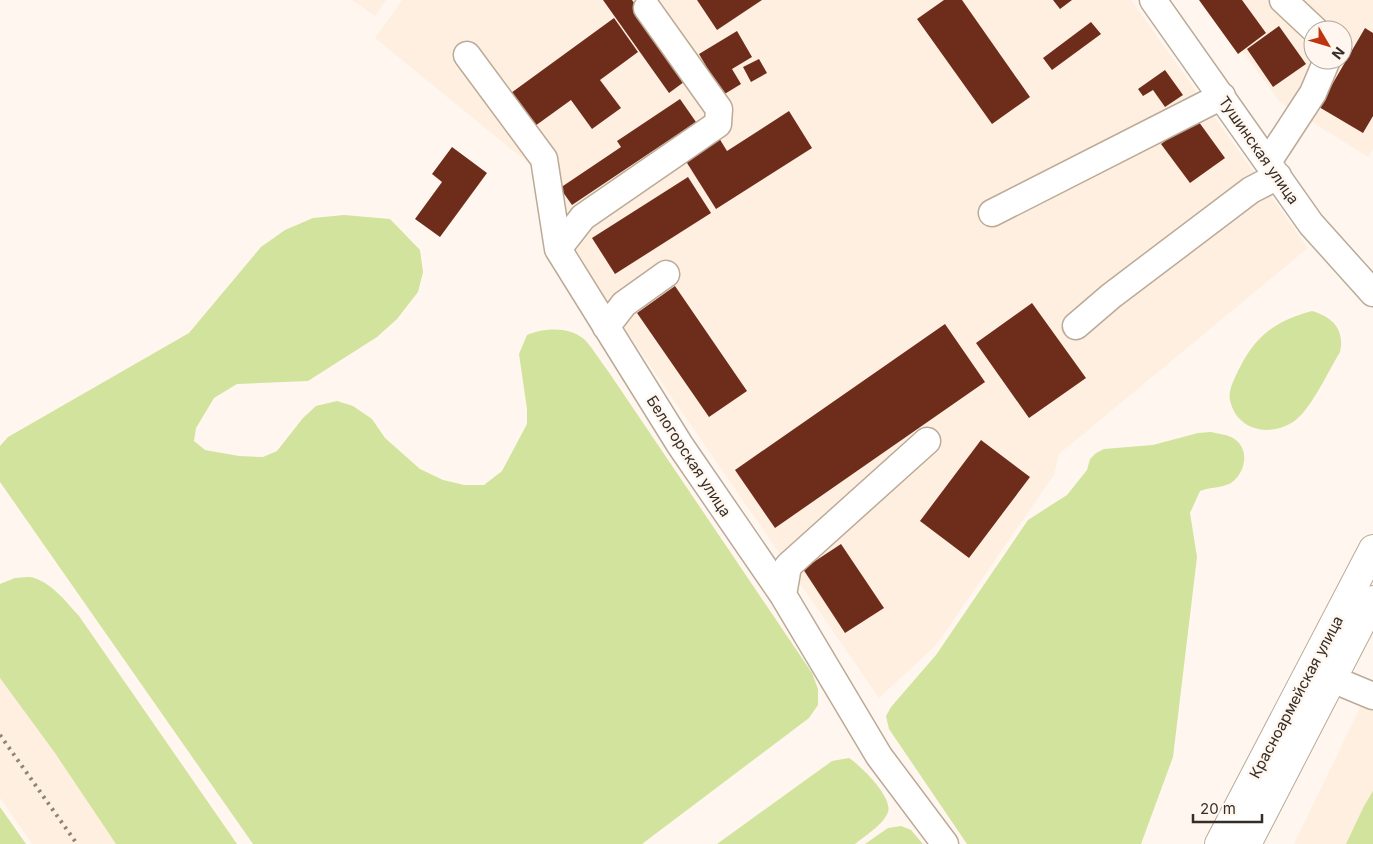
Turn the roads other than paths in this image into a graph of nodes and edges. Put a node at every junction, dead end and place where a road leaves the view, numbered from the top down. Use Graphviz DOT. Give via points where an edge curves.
graph roads {
  1 [pos="1153,0"];
  2 [pos="1283,0"];
  3 [pos="647,8"];
  4 [pos="1304,20"];
  5 [pos="468,55"];
  6 [pos="1323,70"];
  7 [pos="1222,96"];
  8 [pos="1273,169"];
  9 [pos="992,213"];
  10 [pos="558,250"];
  11 [pos="666,274"];
  12 [pos="1373,294"];
  13 [pos="1076,326"];
  14 [pos="606,327"];
  15 [pos="928,441"];
  16 [pos="1373,549"];
  17 [pos="782,595"];
  18 [pos="1373,600"];
  19 [pos="1332,679"];
  20 [pos="1373,696"];
  21 [pos="945,844"];
  22 [pos="1219,844"];
  23 [pos="1247,844"];
  1 -- 7 [label="street, Тушинская улица"];
  2 -- 4 [label="street"];
  3 -- 10 [label="street" via="719,109 718,124 583,217"];
  5 -- 10 [label="street, Белогорская улица" via="544,159"];
  6 -- 8 [label="street"];
  7 -- 8 [label="street, Тушинская улица"];
  7 -- 9 [label="street"];
  8 -- 12 [label="street, Тушинская улица" via="1312,224"];
  8 -- 13 [label="street" via="1251,190 1110,296"];
  10 -- 14 [label="street, Белогорская улица"];
  11 -- 14 [label="street" via="624,304"];
  14 -- 17 [label="street, Белогорская улица" via="680,445"];
  15 -- 17 [label="street" via="788,566"];
  16 -- 22 [label="main road, Красноармейская улица"];
  17 -- 21 [label="street, Белогорская улица" via="879,756"];
  18 -- 19 [label="main road, Красноармейская улица"];
  19 -- 20 [label="street"];
  19 -- 23 [label="main road, Красноармейская улица"];
}
